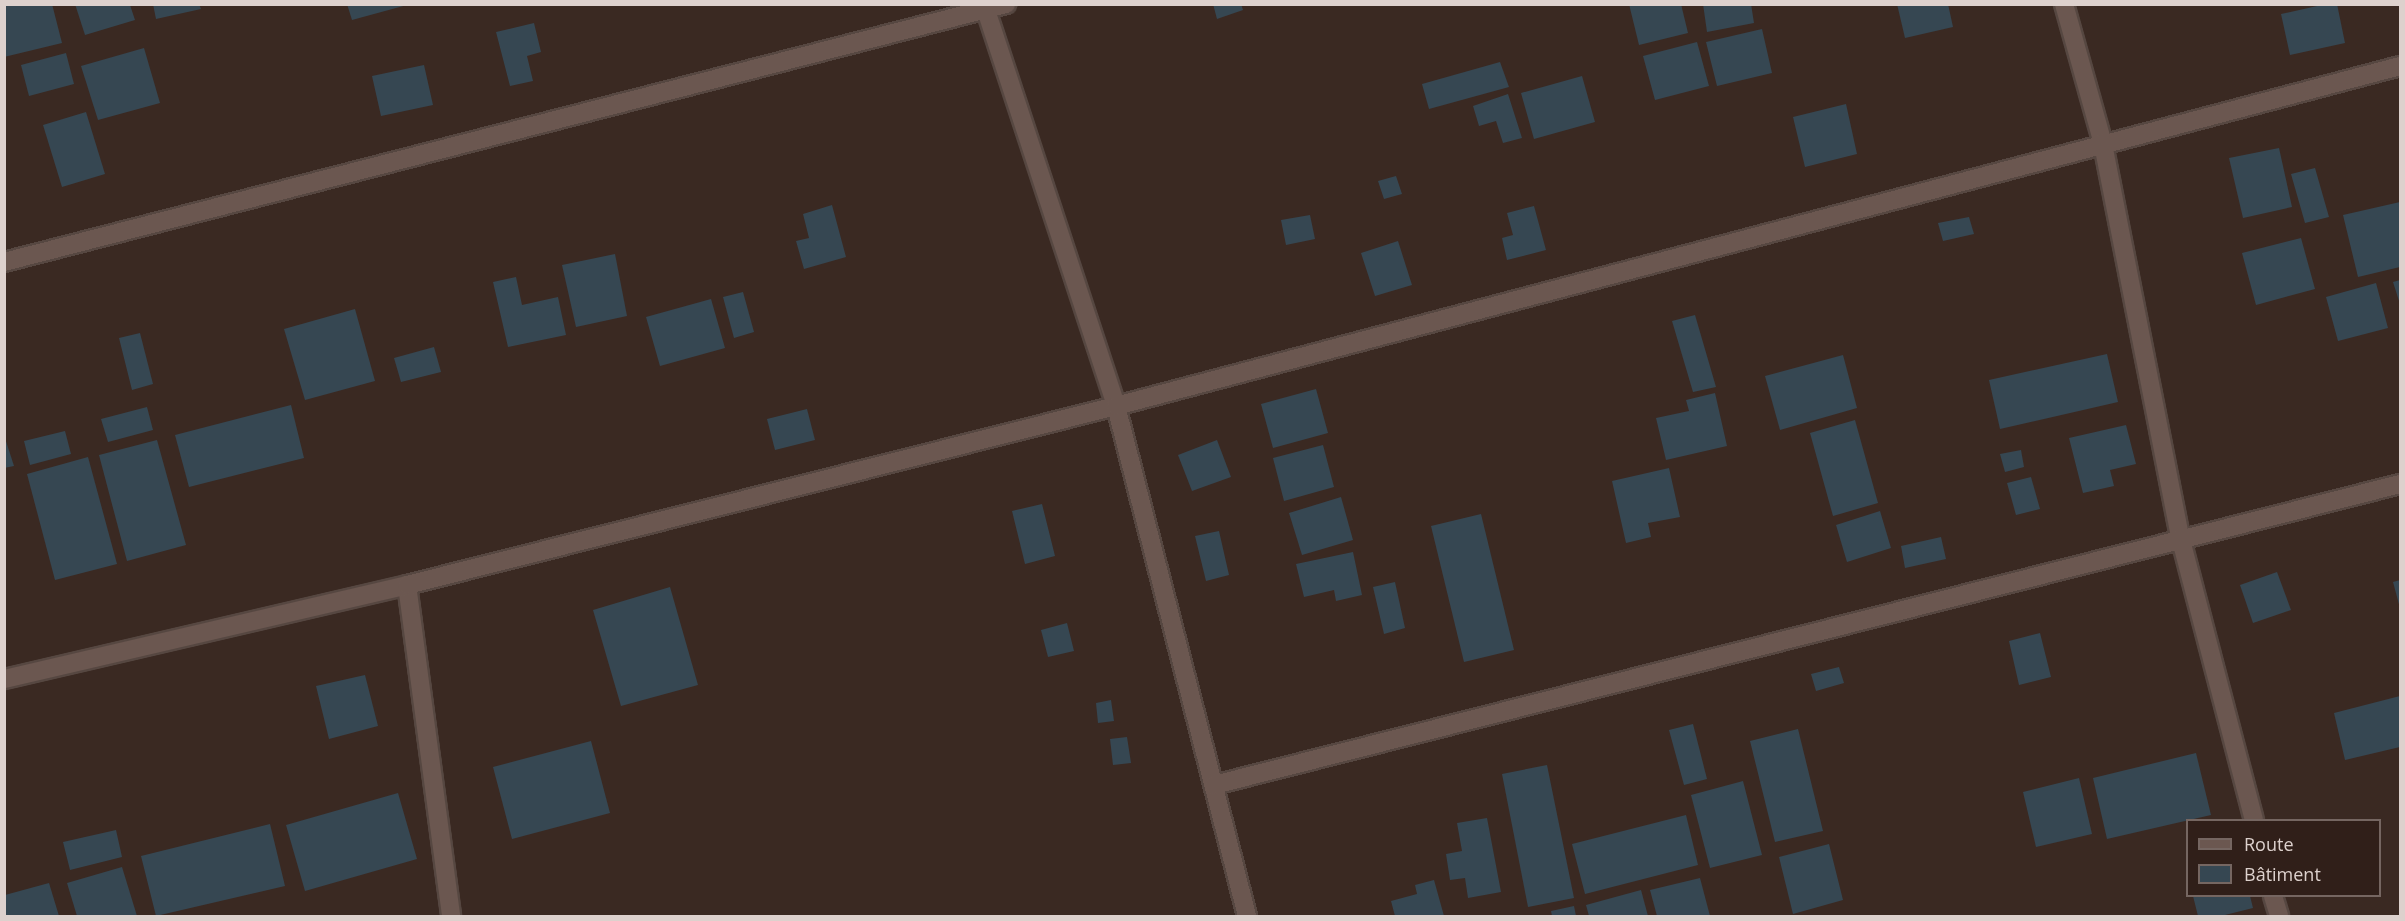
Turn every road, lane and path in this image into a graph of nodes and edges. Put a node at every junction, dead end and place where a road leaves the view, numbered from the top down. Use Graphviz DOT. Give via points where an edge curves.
graph roads {
  1 [pos="1006,4"];
  2 [pos="2064,4"];
  3 [pos="984,7"];
  4 [pos="2400,66"];
  5 [pos="2103,144"];
  6 [pos="4,262"];
  7 [pos="1116,406"];
  8 [pos="2400,484"];
  9 [pos="2181,540"];
  10 [pos="407,585"];
  11 [pos="4,679"];
  12 [pos="1214,785"];
  13 [pos="2254,819"];
  14 [pos="2273,897"];
  15 [pos="451,916"];
  16 [pos="1247,916"];
  17 [pos="2278,916"];
  1 -- 3 [label="street"];
  2 -- 5 [label="street"];
  3 -- 6 [label="street"];
  3 -- 7 [label="street"];
  4 -- 5 [label="street"];
  5 -- 7 [label="street"];
  5 -- 9 [label="street"];
  7 -- 10 [label="street"];
  7 -- 12 [label="street"];
  8 -- 9 [label="street"];
  9 -- 12 [label="street"];
  9 -- 13 [label="street"];
  10 -- 11 [label="street"];
  10 -- 15 [label="street"];
  12 -- 16 [label="street"];
  14 -- 17 [label="street"];
}
